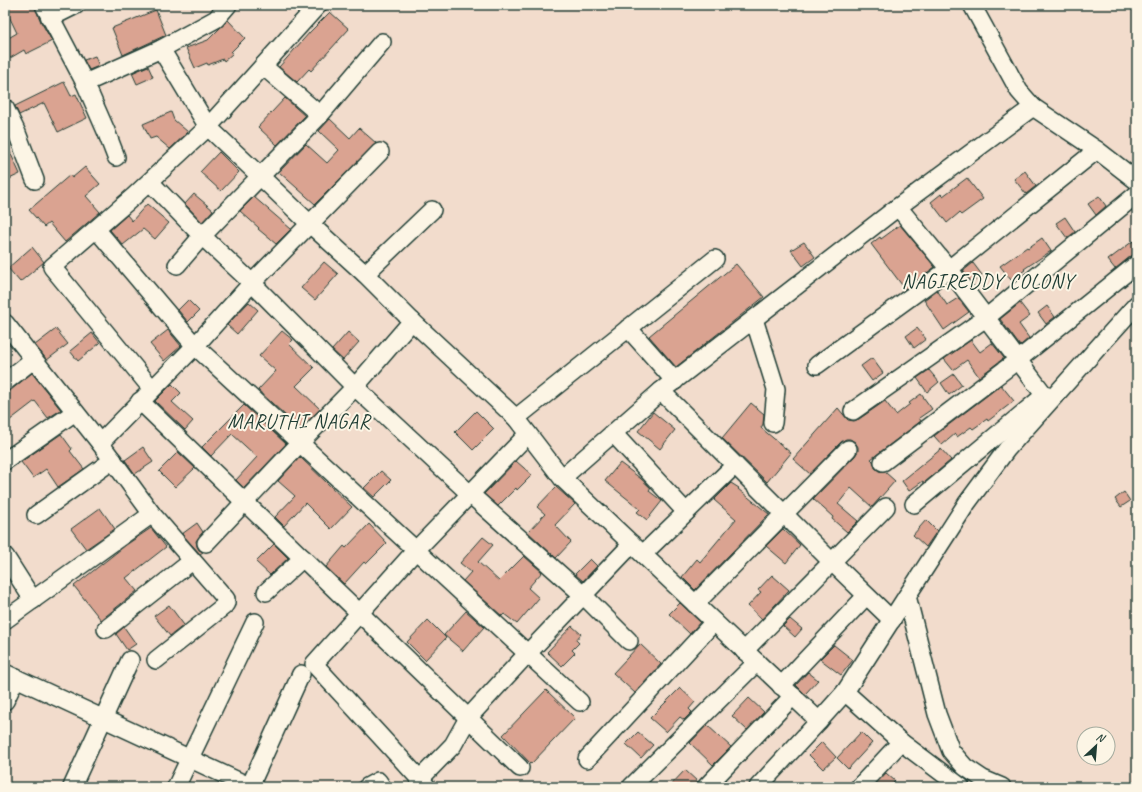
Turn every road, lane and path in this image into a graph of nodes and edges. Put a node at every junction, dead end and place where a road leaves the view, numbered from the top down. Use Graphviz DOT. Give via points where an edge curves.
graph roads {
  1 [pos="76,5"];
  2 [pos="228,5"];
  3 [pos="318,5"];
  4 [pos="972,5"];
  5 [pos="47,11"];
  6 [pos="382,42"];
  7 [pos="161,49"];
  8 [pos="263,66"];
  9 [pos="85,82"];
  10 [pos="1033,107"];
  11 [pos="5,108"];
  12 [pos="320,115"];
  13 [pos="208,127"];
  14 [pos="1097,150"];
  15 [pos="380,152"];
  16 [pos="116,157"];
  17 [pos="261,177"];
  18 [pos="35,180"];
  19 [pos="1137,181"];
  20 [pos="150,182"];
  21 [pos="1137,194"];
  22 [pos="898,207"];
  23 [pos="432,210"];
  24 [pos="310,224"];
  25 [pos="96,230"];
  26 [pos="202,236"];
  27 [pos="715,259"];
  28 [pos="1137,264"];
  29 [pos="176,266"];
  30 [pos="949,268"];
  31 [pos="365,274"];
  32 [pos="252,284"];
  33 [pos="1137,304"];
  34 [pos="987,317"];
  35 [pos="754,319"];
  36 [pos="412,321"];
  37 [pos="5,323"];
  38 [pos="628,328"];
  39 [pos="195,346"];
  40 [pos="34,359"];
  41 [pos="1019,359"];
  42 [pos="817,365"];
  43 [pos="675,381"];
  44 [pos="5,382"];
  45 [pos="355,387"];
  46 [pos="661,391"];
  47 [pos="146,395"];
  48 [pos="1047,398"];
  49 [pos="853,411"];
  50 [pos="75,412"];
  51 [pos="516,418"];
  52 [pos="772,423"];
  53 [pos="613,433"];
  54 [pos="528,434"];
  55 [pos="100,443"];
  56 [pos="300,443"];
  57 [pos="848,449"];
  58 [pos="113,460"];
  59 [pos="5,461"];
  60 [pos="883,462"];
  61 [pos="735,465"];
  62 [pos="562,478"];
  63 [pos="470,494"];
  64 [pos="245,502"];
  65 [pos="914,504"];
  66 [pos="886,507"];
  67 [pos="686,512"];
  68 [pos="152,514"];
  69 [pos="784,514"];
  70 [pos="36,515"];
  71 [pos="206,543"];
  72 [pos="638,549"];
  73 [pos="416,550"];
  74 [pos="5,556"];
  75 [pos="303,558"];
  76 [pos="192,561"];
  77 [pos="832,562"];
  78 [pos="266,592"];
  79 [pos="583,595"];
  80 [pos="866,596"];
  81 [pos="907,596"];
  82 [pos="33,600"];
  83 [pos="695,604"];
  84 [pos="360,614"];
  85 [pos="5,620"];
  86 [pos="892,620"];
  87 [pos="255,622"];
  88 [pos="714,622"];
  89 [pos="106,629"];
  90 [pos="629,641"];
  91 [pos="744,651"];
  92 [pos="528,653"];
  93 [pos="130,660"];
  94 [pos="156,660"];
  95 [pos="757,662"];
  96 [pos="301,674"];
  97 [pos="11,675"];
  98 [pos="787,691"];
  99 [pos="845,692"];
  100 [pos="5,701"];
  101 [pos="580,702"];
  102 [pos="104,718"];
  103 [pos="468,718"];
  104 [pos="819,721"];
  105 [pos="901,742"];
  106 [pos="190,758"];
  107 [pos="587,759"];
  108 [pos="520,768"];
  109 [pos="423,783"];
  110 [pos="955,785"];
  111 [pos="72,787"];
  112 [pos="176,787"];
  113 [pos="250,787"];
  114 [pos="367,787"];
  115 [pos="382,787"];
  116 [pos="631,787"];
  117 [pos="706,787"];
  118 [pos="758,787"];
  119 [pos="858,787"];
  120 [pos="1002,787"];
  1 -- 5 [label="street"];
  2 -- 7 [label="street" via="216,19"];
  3 -- 8 [label="street"];
  4 -- 10 [label="street" via="1019,91"];
  5 -- 9 [label="street"];
  6 -- 12 [label="street"];
  7 -- 9 [label="street"];
  7 -- 13 [label="street"];
  8 -- 12 [label="street"];
  8 -- 13 [label="street"];
  9 -- 16 [label="street"];
  10 -- 14 [label="street"];
  10 -- 22 [label="street"];
  11 -- 18 [label="street"];
  12 -- 17 [label="street"];
  13 -- 17 [label="street"];
  13 -- 20 [label="street"];
  14 -- 19 [label="street"];
  14 -- 30 [label="street"];
  15 -- 24 [label="street"];
  17 -- 24 [label="street"];
  17 -- 26 [label="street"];
  20 -- 25 [label="street"];
  20 -- 26 [label="street"];
  21 -- 34 [label="street"];
  22 -- 30 [label="street"];
  22 -- 35 [label="street"];
  23 -- 31 [label="street"];
  24 -- 31 [label="street"];
  24 -- 32 [label="street"];
  25 -- 39 [label="street"];
  25 -- 47 [label="street" via="52,267"];
  26 -- 29 [label="street"];
  26 -- 32 [label="street"];
  27 -- 38 [label="street"];
  28 -- 41 [label="street"];
  30 -- 34 [label="street"];
  30 -- 42 [label="street"];
  31 -- 36 [label="street"];
  32 -- 39 [label="street"];
  32 -- 45 [label="street"];
  33 -- 48 [label="street"];
  34 -- 41 [label="street"];
  34 -- 49 [label="street"];
  35 -- 43 [label="street"];
  35 -- 52 [label="street" via="776,389"];
  36 -- 45 [label="street"];
  36 -- 51 [label="street"];
  37 -- 40 [label="street"];
  38 -- 43 [label="street"];
  38 -- 51 [label="street"];
  39 -- 47 [label="street"];
  39 -- 56 [label="street"];
  40 -- 44 [label="street"];
  40 -- 50 [label="street"];
  41 -- 48 [label="street"];
  41 -- 60 [label="street"];
  43 -- 46 [label="street"];
  45 -- 56 [label="street"];
  45 -- 63 [label="street"];
  46 -- 53 [label="street"];
  46 -- 61 [label="street"];
  47 -- 55 [label="street"];
  47 -- 64 [label="street"];
  48 -- 65 [label="street"];
  48 -- 81 [label="street" via="967,503"];
  50 -- 55 [label="street"];
  50 -- 59 [label="street"];
  51 -- 54 [label="street"];
  53 -- 62 [label="street"];
  53 -- 67 [label="street"];
  54 -- 62 [label="street"];
  54 -- 63 [label="street"];
  55 -- 58 [label="street"];
  56 -- 64 [label="street"];
  56 -- 73 [label="street"];
  57 -- 69 [label="street"];
  58 -- 68 [label="street"];
  58 -- 70 [label="street"];
  61 -- 67 [label="street"];
  61 -- 69 [label="street"];
  62 -- 72 [label="street"];
  63 -- 73 [label="street"];
  63 -- 79 [label="street"];
  64 -- 71 [label="street"];
  64 -- 75 [label="street"];
  66 -- 77 [label="street"];
  67 -- 72 [label="street"];
  68 -- 76 [label="street"];
  68 -- 82 [label="street"];
  69 -- 77 [label="street"];
  69 -- 83 [label="street"];
  72 -- 79 [label="street"];
  72 -- 83 [label="street"];
  73 -- 84 [label="street"];
  73 -- 92 [label="street"];
  74 -- 82 [label="street"];
  75 -- 78 [label="street"];
  75 -- 84 [label="street"];
  76 -- 89 [label="street"];
  76 -- 94 [label="street" via="226,599 226,603"];
  77 -- 80 [label="street"];
  77 -- 91 [label="street"];
  79 -- 90 [label="street"];
  79 -- 92 [label="street"];
  80 -- 86 [label="street"];
  80 -- 98 [label="street"];
  81 -- 86 [label="street"];
  81 -- 120 [label="street" via="937,714 950,751 965,767"];
  82 -- 85 [label="street"];
  83 -- 88 [label="street"];
  84 -- 103 [label="street"];
  84 -- 109 [label="street" via="314,664"];
  86 -- 99 [label="street"];
  87 -- 106 [label="street"];
  88 -- 91 [label="street"];
  88 -- 107 [label="street"];
  91 -- 95 [label="street"];
  92 -- 101 [label="street"];
  92 -- 103 [label="street"];
  93 -- 102 [label="street"];
  95 -- 98 [label="street"];
  95 -- 116 [label="street"];
  96 -- 113 [label="street"];
  97 -- 100 [label="street"];
  97 -- 102 [label="street"];
  98 -- 104 [label="street"];
  98 -- 117 [label="street"];
  99 -- 104 [label="street"];
  99 -- 105 [label="street"];
  102 -- 106 [label="street"];
  102 -- 111 [label="street"];
  103 -- 108 [label="street"];
  103 -- 109 [label="street" via="452,745"];
  104 -- 118 [label="street"];
  105 -- 110 [label="street"];
  105 -- 119 [label="street"];
  106 -- 112 [label="street"];
  106 -- 113 [label="street"];
  114 -- 115 [label="street" via="378,780"];
}
